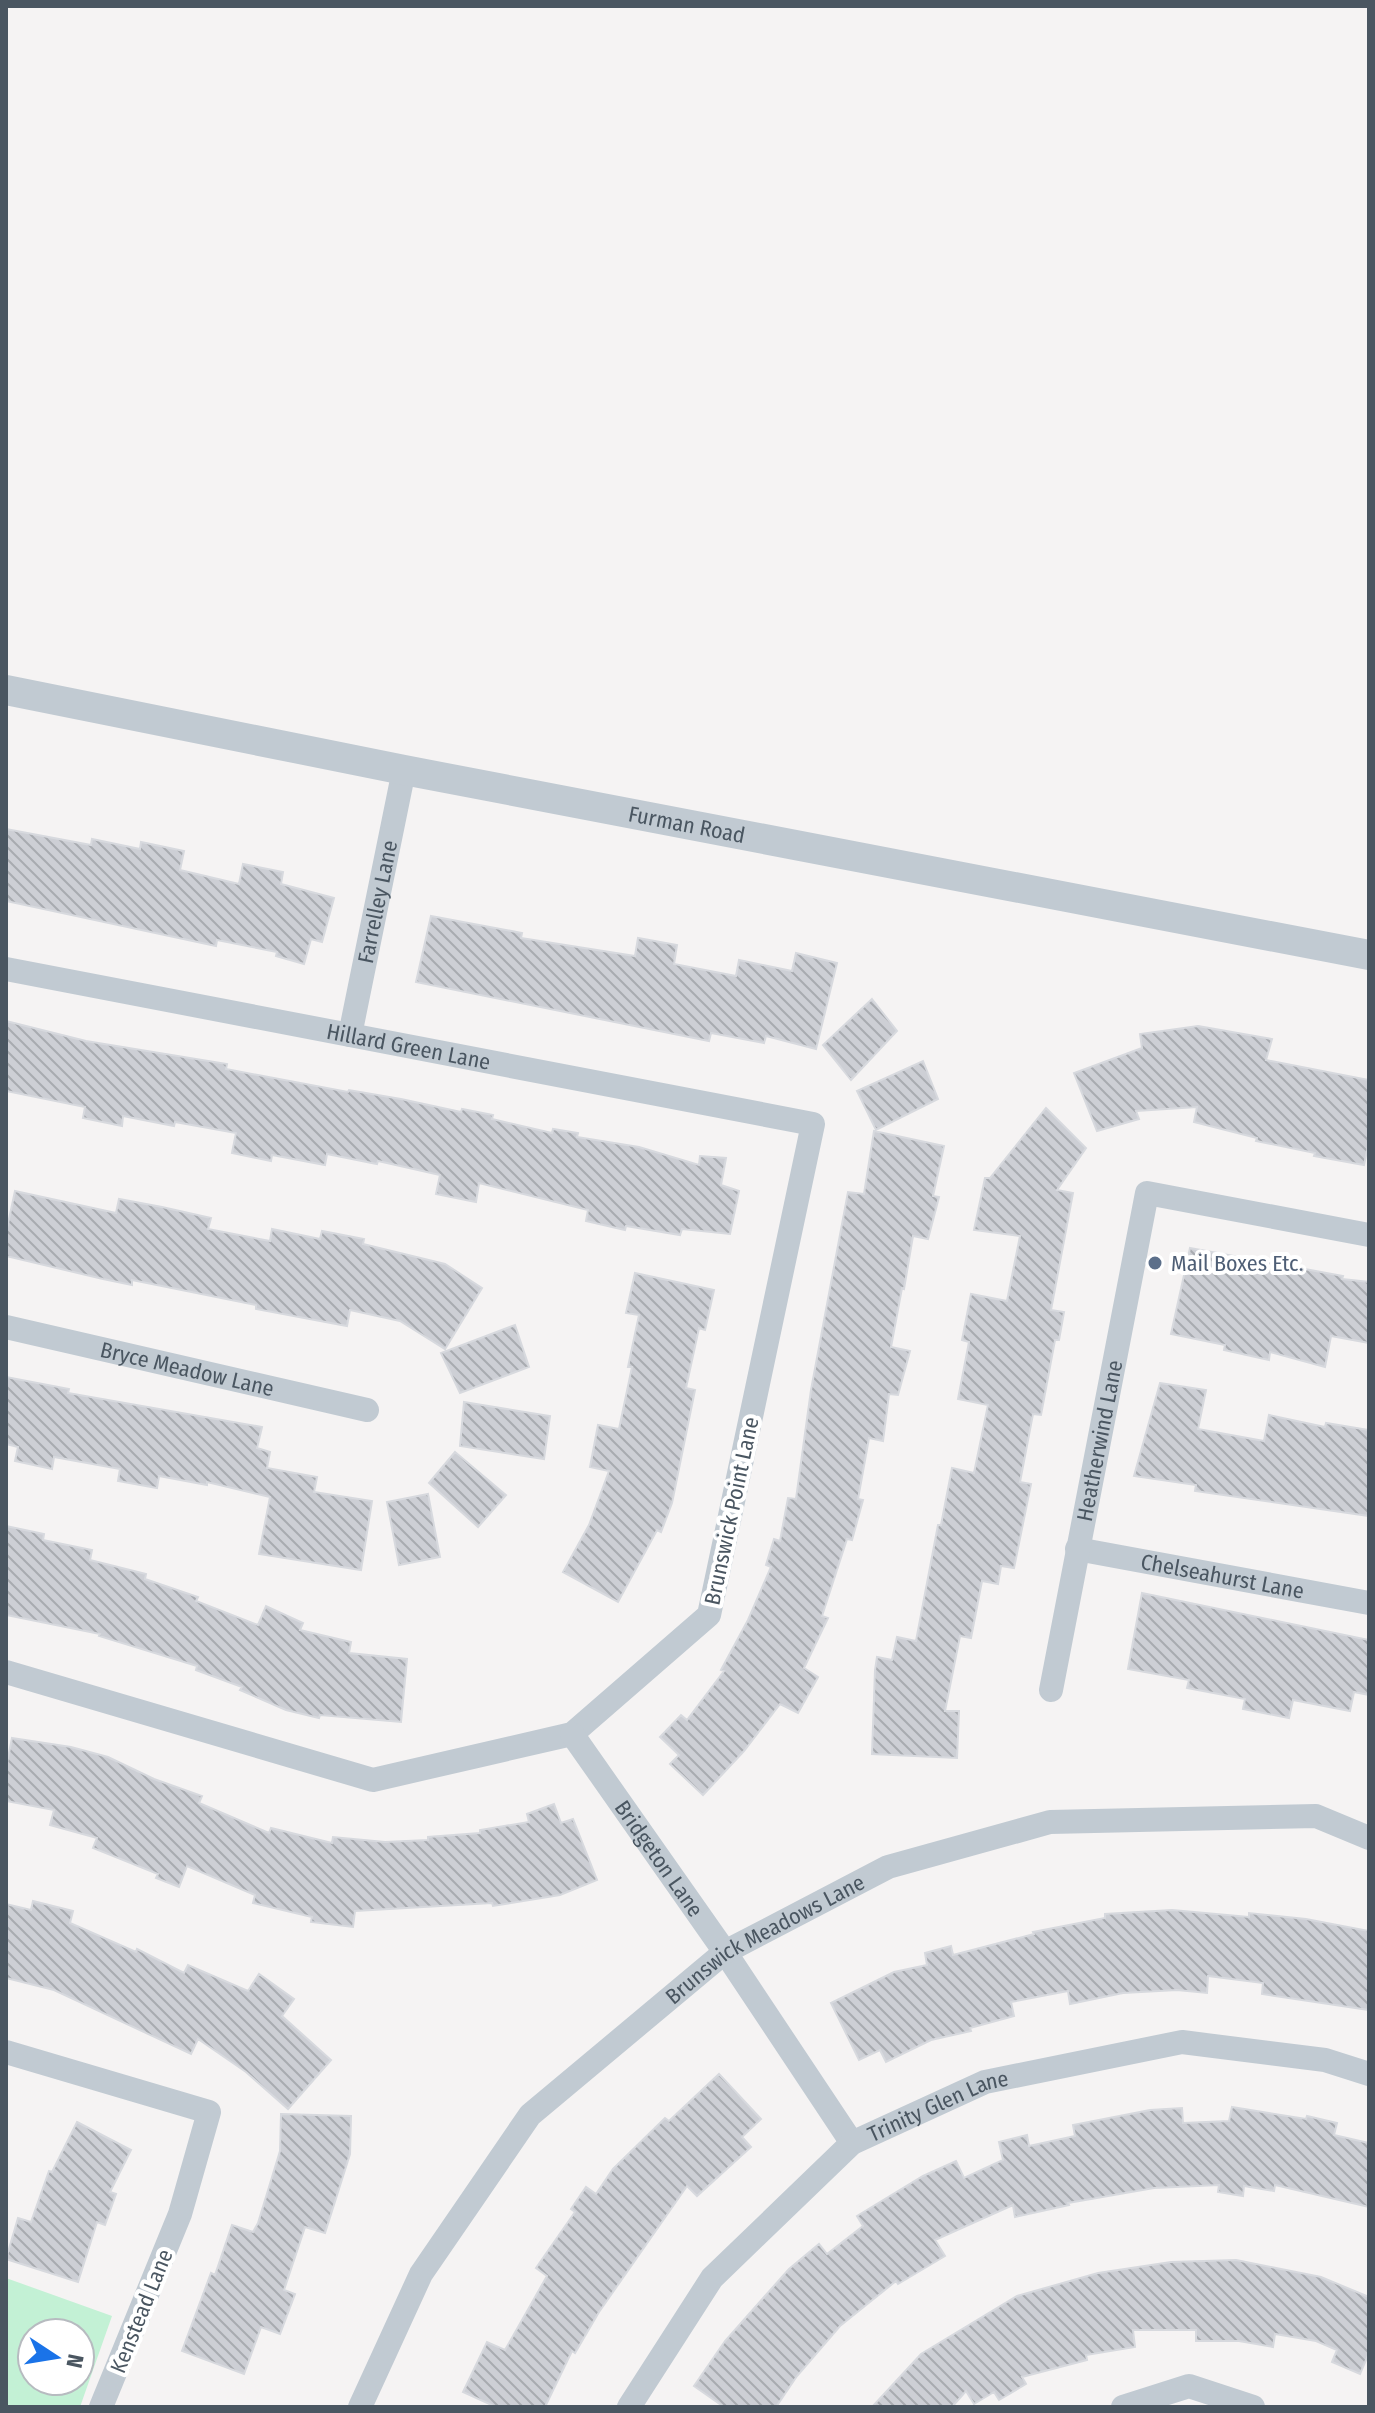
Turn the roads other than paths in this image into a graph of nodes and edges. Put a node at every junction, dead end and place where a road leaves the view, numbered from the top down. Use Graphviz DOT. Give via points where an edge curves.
graph roads {
  1 [pos="6,690"];
  2 [pos="404,770"];
  3 [pos="1369,955"];
  4 [pos="6,969"];
  5 [pos="350,1035"];
  6 [pos="813,1124"];
  7 [pos="1369,1235"];
  8 [pos="6,1327"];
  9 [pos="367,1410"];
  10 [pos="1077,1549"];
  11 [pos="1369,1603"];
  12 [pos="6,1672"];
  13 [pos="1051,1690"];
  14 [pos="572,1734"];
  15 [pos="1369,1838"];
  16 [pos="725,1952"];
  17 [pos="6,2052"];
  18 [pos="1369,2074"];
  19 [pos="852,2143"];
  20 [pos="104,2406"];
  21 [pos="360,2407"];
  22 [pos="629,2407"];
  23 [pos="1123,2407"];
  24 [pos="1253,2407"];
  1 -- 2 [label="street, Furman Road"];
  2 -- 3 [label="street, Furman Road"];
  2 -- 5 [label="street, Farrelley Lane"];
  4 -- 5 [label="street, Hillard Green Lane"];
  5 -- 6 [label="street, Hillard Green Lane"];
  6 -- 14 [label="street, Brunswick Point Lane" via="709,1615"];
  7 -- 10 [label="street, Heatherwind Lane" via="1147,1193"];
  8 -- 9 [label="street, Bryce Meadow Lane"];
  10 -- 11 [label="street, Chelseahurst Lane"];
  10 -- 13 [label="street, Heatherwind Lane"];
  12 -- 14 [label="street, Brunswick Point Lane" via="373,1780"];
  14 -- 16 [label="street, Bridgeton Lane"];
  15 -- 16 [label="street, Brunswick Meadows Lane" via="1316,1816 1050,1822 888,1867"];
  16 -- 19 [label="street, Bridgeton Lane"];
  16 -- 21 [label="street, Brunswick Meadows Lane" via="530,2115 421,2274"];
  17 -- 20 [label="street, Kenstead Lane" via="209,2112 180,2214"];
  18 -- 19 [label="street, Trinity Glen Lane" via="1325,2060 1182,2042 985,2082"];
  19 -- 22 [label="street, Trinity Glen Lane" via="712,2278"];
  23 -- 24 [label="street" via="1189,2386"];
}
